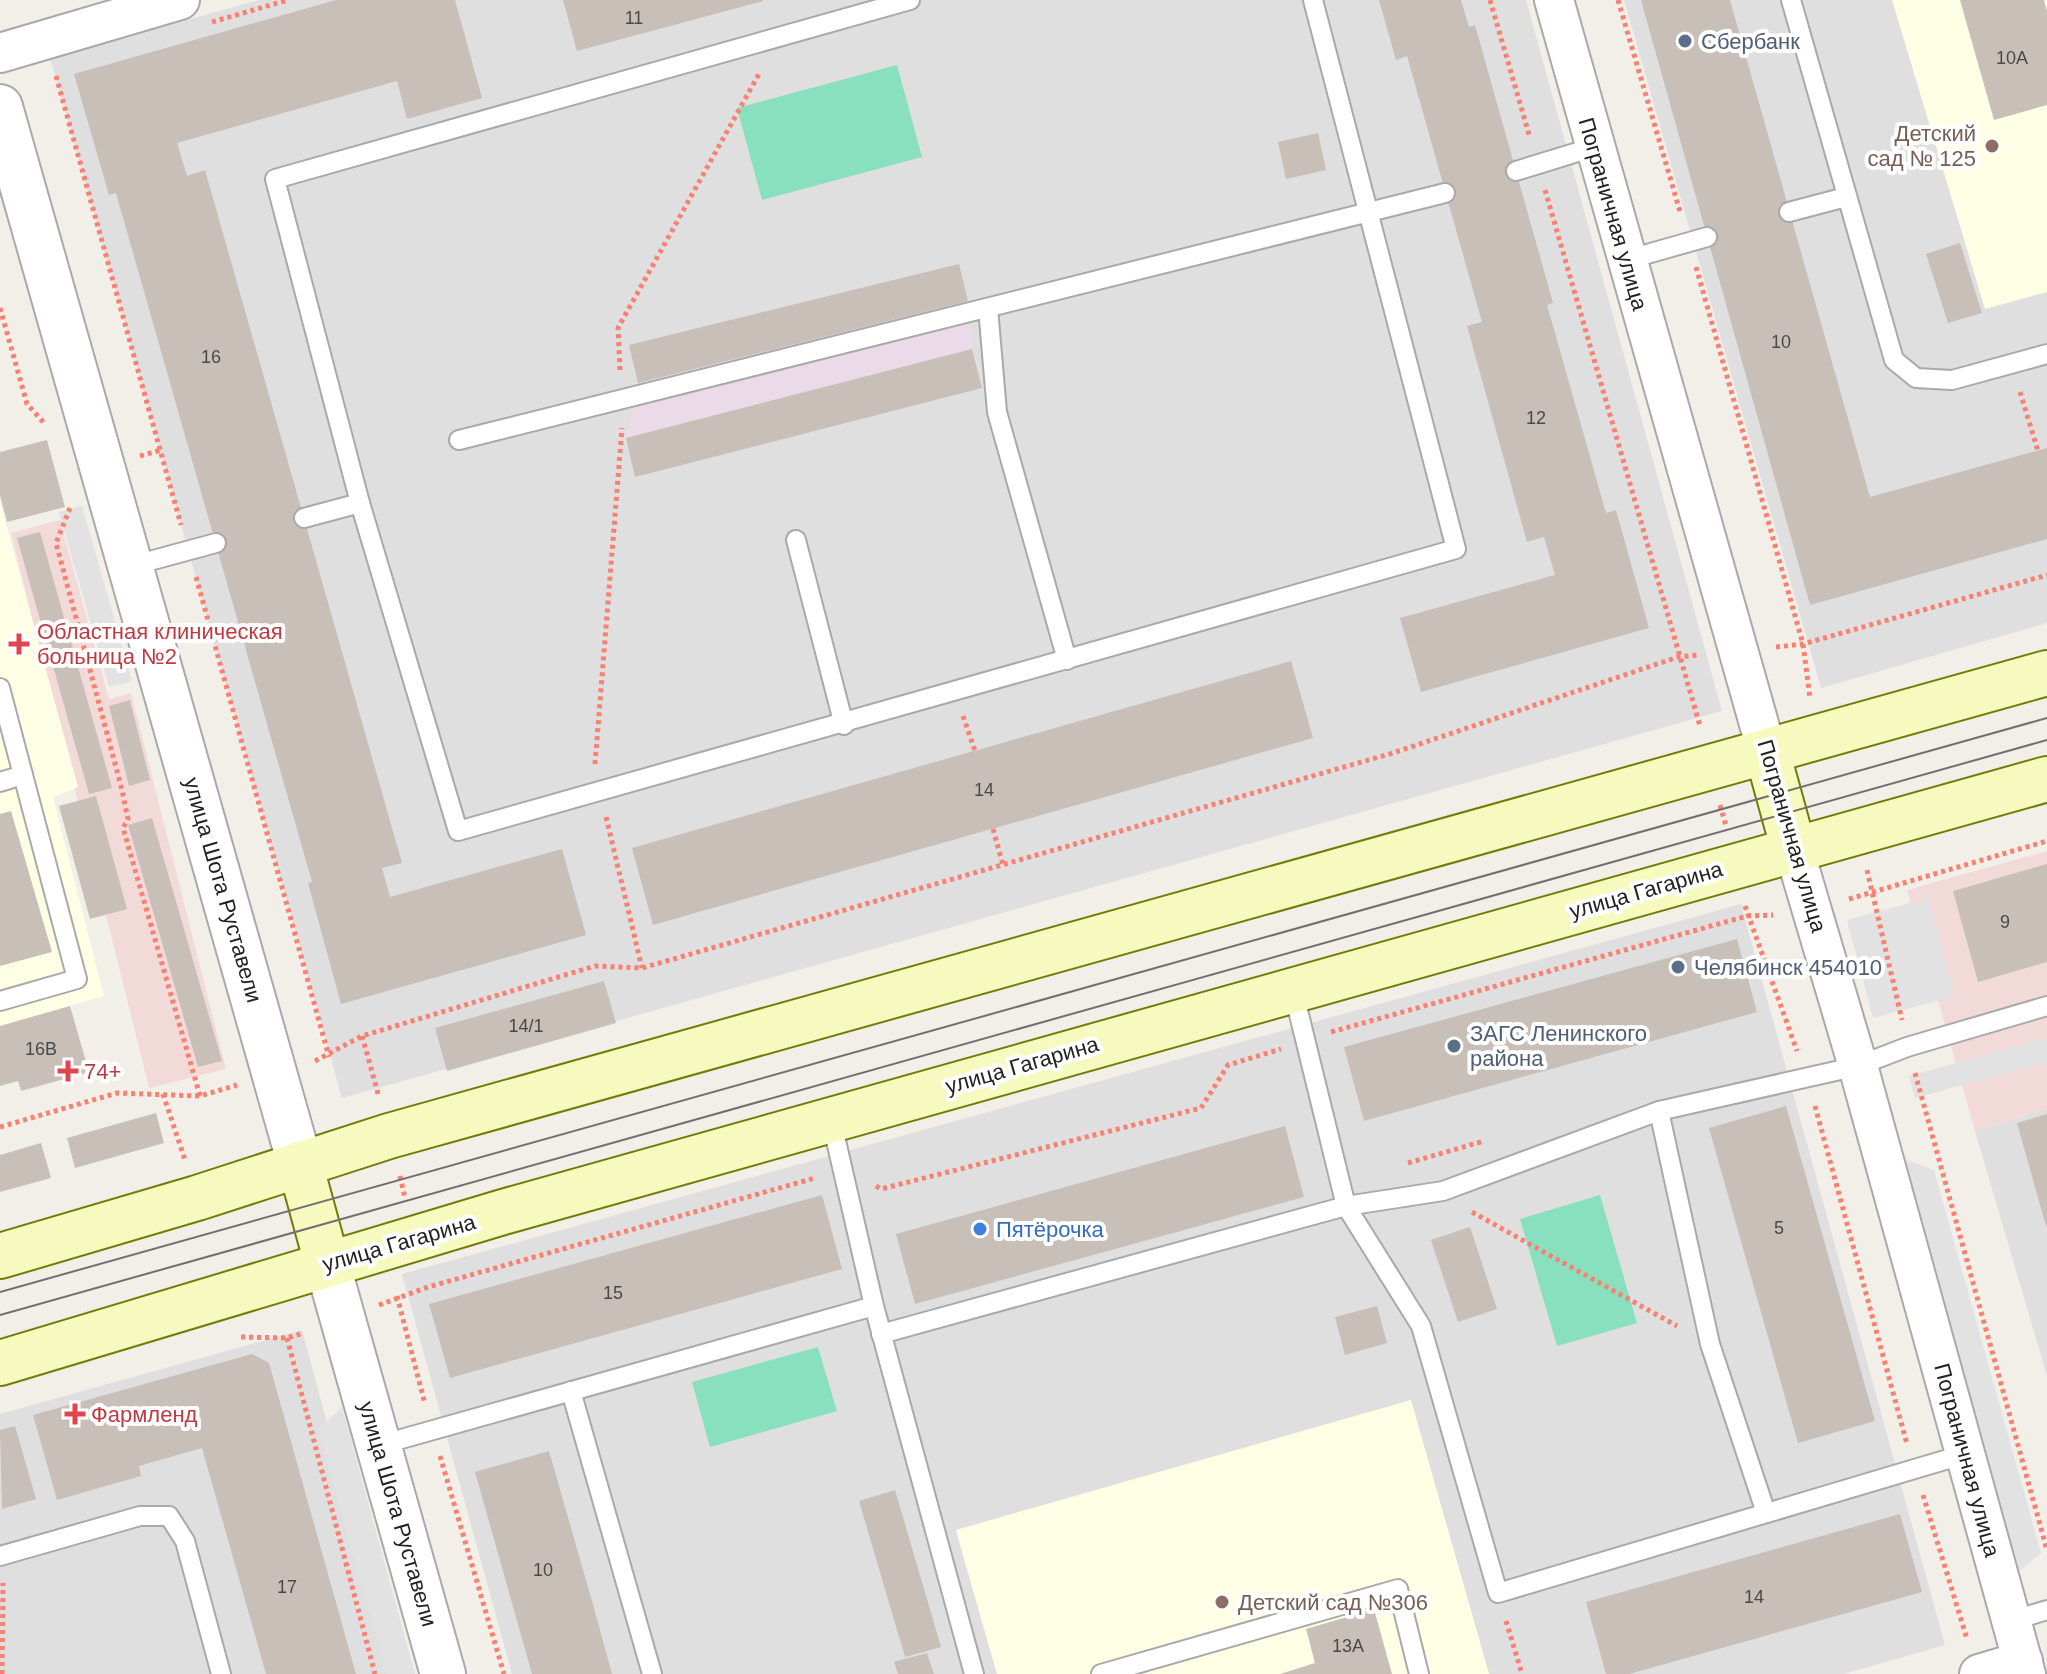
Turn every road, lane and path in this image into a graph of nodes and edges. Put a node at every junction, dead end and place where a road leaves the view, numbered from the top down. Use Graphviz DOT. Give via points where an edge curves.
graph roads {
  1 [pos="180,0"];
  2 [pos="910,0"];
  3 [pos="1313,0"];
  4 [pos="1554,0"];
  5 [pos="1791,0"];
  6 [pos="780,37"];
  7 [pos="0,53"];
  8 [pos="0,107"];
  9 [pos="1594,147"];
  10 [pos="1516,171"];
  11 [pos="1445,193"];
  12 [pos="1846,197"];
  13 [pos="1371,212"];
  14 [pos="1789,212"];
  15 [pos="1707,237"];
  16 [pos="1626,260"];
  17 [pos="0,308"];
  18 [pos="988,308"];
  19 [pos="2047,354"];
  20 [pos="2012,364"];
  21 [pos="621,399"];
  22 [pos="54,435"];
  23 [pos="459,440"];
  24 [pos="2038,451"];
  25 [pos="73,501"];
  26 [pos="360,503"];
  27 [pos="304,518"];
  28 [pos="796,540"];
  29 [pos="216,543"];
  30 [pos="131,566"];
  31 [pos="2047,575"];
  32 [pos="1738,651"];
  33 [pos="1067,660"];
  34 [pos="2047,673"];
  35 [pos="0,688"];
  36 [pos="844,725"];
  37 [pos="1767,752"];
  38 [pos="23,775"];
  39 [pos="2047,779"];
  40 [pos="0,782"];
  41 [pos="600,792"];
  42 [pos="993,829"];
  43 [pos="2047,841"];
  44 [pos="1794,850"];
  45 [pos="1003,865"];
  46 [pos="1813,912"];
  47 [pos="642,968"];
  48 [pos="1293,989"];
  49 [pos="0,1001"];
  50 [pos="2047,1006"];
  51 [pos="1306,1039"];
  52 [pos="1858,1066"];
  53 [pos="276,1075"];
  54 [pos="200,1096"];
  55 [pos="1659,1111"];
  56 [pos="831,1119"];
  57 [pos="0,1127"];
  58 [pos="300,1164"];
  59 [pos="843,1170"];
  60 [pos="1341,1179"];
  61 [pos="1443,1191"];
  62 [pos="1346,1206"];
  63 [pos="0,1256"];
  64 [pos="327,1263"];
  65 [pos="397,1296"];
  66 [pos="874,1306"];
  67 [pos="344,1322"];
  68 [pos="881,1334"];
  69 [pos="241,1337"];
  70 [pos="287,1338"];
  71 [pos="1710,1344"];
  72 [pos="0,1363"];
  73 [pos="571,1391"];
  74 [pos="432,1431"];
  75 [pos="380,1445"];
  76 [pos="1965,1454"];
  77 [pos="1766,1513"];
  78 [pos="1,1556"];
  79 [pos="1498,1593"];
  80 [pos="2047,1610"];
  81 [pos="2011,1621"];
  82 [pos="2024,1668"];
  83 [pos="2,1674"];
  84 [pos="221,1674"];
  85 [pos="375,1674"];
  86 [pos="443,1674"];
  87 [pos="504,1674"];
  88 [pos="652,1674"];
  89 [pos="974,1674"];
  90 [pos="1101,1674"];
  91 [pos="1419,1674"];
  92 [pos="1522,1674"];
  93 [pos="1979,1674"];
  1 -- 7 [label="street"];
  2 -- 6 [label="lane"];
  3 -- 13 [label="lane"];
  4 -- 9 [label="street, Пограничная улица"];
  5 -- 12 [label="lane"];
  6 -- 21 [label="path" via="618,328"];
  6 -- 26 [label="lane" via="275,179"];
  8 -- 30 [label="street, улица Шота Руставели" via="21,210"];
  9 -- 10 [label="lane"];
  9 -- 16 [label="street, Пограничная улица"];
  11 -- 13 [label="lane"];
  12 -- 14 [label="lane"];
  12 -- 20 [label="lane" via="1894,360 1916,378 1952,380"];
  13 -- 18 [label="lane"];
  13 -- 33 [label="lane" via="1456,549"];
  15 -- 16 [label="lane"];
  16 -- 32 [label="street, Пограничная улица"];
  17 -- 22 [label="path" via="27,404"];
  18 -- 21 [label="lane"];
  18 -- 33 [label="lane" via="997,412"];
  19 -- 20 [label="lane"];
  20 -- 24 [label="path"];
  21 -- 23 [label="lane"];
  21 -- 41 [label="path" via="621,461 594,758"];
  25 -- 54 [label="path" via="56,543 121,786 128,819 123,828"];
  26 -- 27 [label="lane"];
  26 -- 41 [label="lane" via="458,831"];
  28 -- 36 [label="lane"];
  29 -- 30 [label="lane"];
  30 -- 53 [label="street, улица Шота Руставели"];
  31 -- 32 [label="path" via="1803,644"];
  32 -- 37 [label="street, Пограничная улица"];
  32 -- 45 [label="path" via="1678,657 1393,753"];
  33 -- 36 [label="lane"];
  34 -- 37 [label="main road"];
  35 -- 38 [label="lane"];
  36 -- 41 [label="lane"];
  37 -- 44 [label="main road, Пограничная улица"];
  37 -- 58 [label="main road"];
  38 -- 40 [label="lane"];
  38 -- 49 [label="lane" via="77,979"];
  39 -- 44 [label="main road, улица Гагарина"];
  41 -- 47 [label="path"];
  42 -- 45 [label="path"];
  43 -- 46 [label="path"];
  44 -- 46 [label="street, Пограничная улица"];
  44 -- 48 [label="main road, улица Гагарина"];
  45 -- 47 [label="path"];
  46 -- 51 [label="path" via="1747,916"];
  46 -- 52 [label="street, Пограничная улица"];
  47 -- 53 [label="path" via="595,966 362,1036 329,1057"];
  48 -- 51 [label="lane"];
  48 -- 56 [label="main road, улица Гагарина"];
  50 -- 52 [label="lane"];
  51 -- 59 [label="path" via="1228,1065 1201,1108 881,1189"];
  51 -- 60 [label="lane"];
  52 -- 55 [label="lane"];
  52 -- 76 [label="street, Пограничная улица"];
  53 -- 54 [label="path"];
  53 -- 58 [label="street, улица Шота Руставели"];
  54 -- 57 [label="path" via="117,1093"];
  55 -- 61 [label="lane"];
  55 -- 71 [label="lane"];
  56 -- 59 [label="lane"];
  56 -- 64 [label="main road, улица Гагарина"];
  58 -- 63 [label="main road"];
  58 -- 64 [label="main road, улица Шота Руставели"];
  59 -- 65 [label="path"];
  59 -- 66 [label="lane"];
  60 -- 61 [label="path" via="1408,1163"];
  60 -- 62 [label="lane"];
  61 -- 62 [label="lane"];
  61 -- 71 [label="path"];
  62 -- 68 [label="lane"];
  62 -- 79 [label="lane" via="1421,1326"];
  64 -- 67 [label="street, улица Шота Руставели"];
  64 -- 72 [label="main road, улица Гагарина"];
  65 -- 67 [label="path"];
  65 -- 74 [label="path"];
  66 -- 68 [label="lane"];
  66 -- 73 [label="lane"];
  67 -- 70 [label="path"];
  67 -- 75 [label="street, улица Шота Руставели"];
  68 -- 89 [label="lane"];
  69 -- 70 [label="path"];
  70 -- 85 [label="path"];
  71 -- 77 [label="lane"];
  73 -- 74 [label="lane"];
  73 -- 88 [label="lane"];
  74 -- 75 [label="lane"];
  74 -- 87 [label="path"];
  75 -- 86 [label="street, улица Шота Руставели"];
  76 -- 77 [label="lane"];
  76 -- 81 [label="street, Пограничная улица"];
  77 -- 79 [label="lane"];
  78 -- 83 [label="path"];
  78 -- 84 [label="lane" via="140,1516 169,1516 185,1541"];
  79 -- 92 [label="path"];
  80 -- 81 [label="lane"];
  81 -- 82 [label="street, Пограничная улица"];
  82 -- 93 [label="street"];
  90 -- 91 [label="lane" via="1398,1589"];
}
